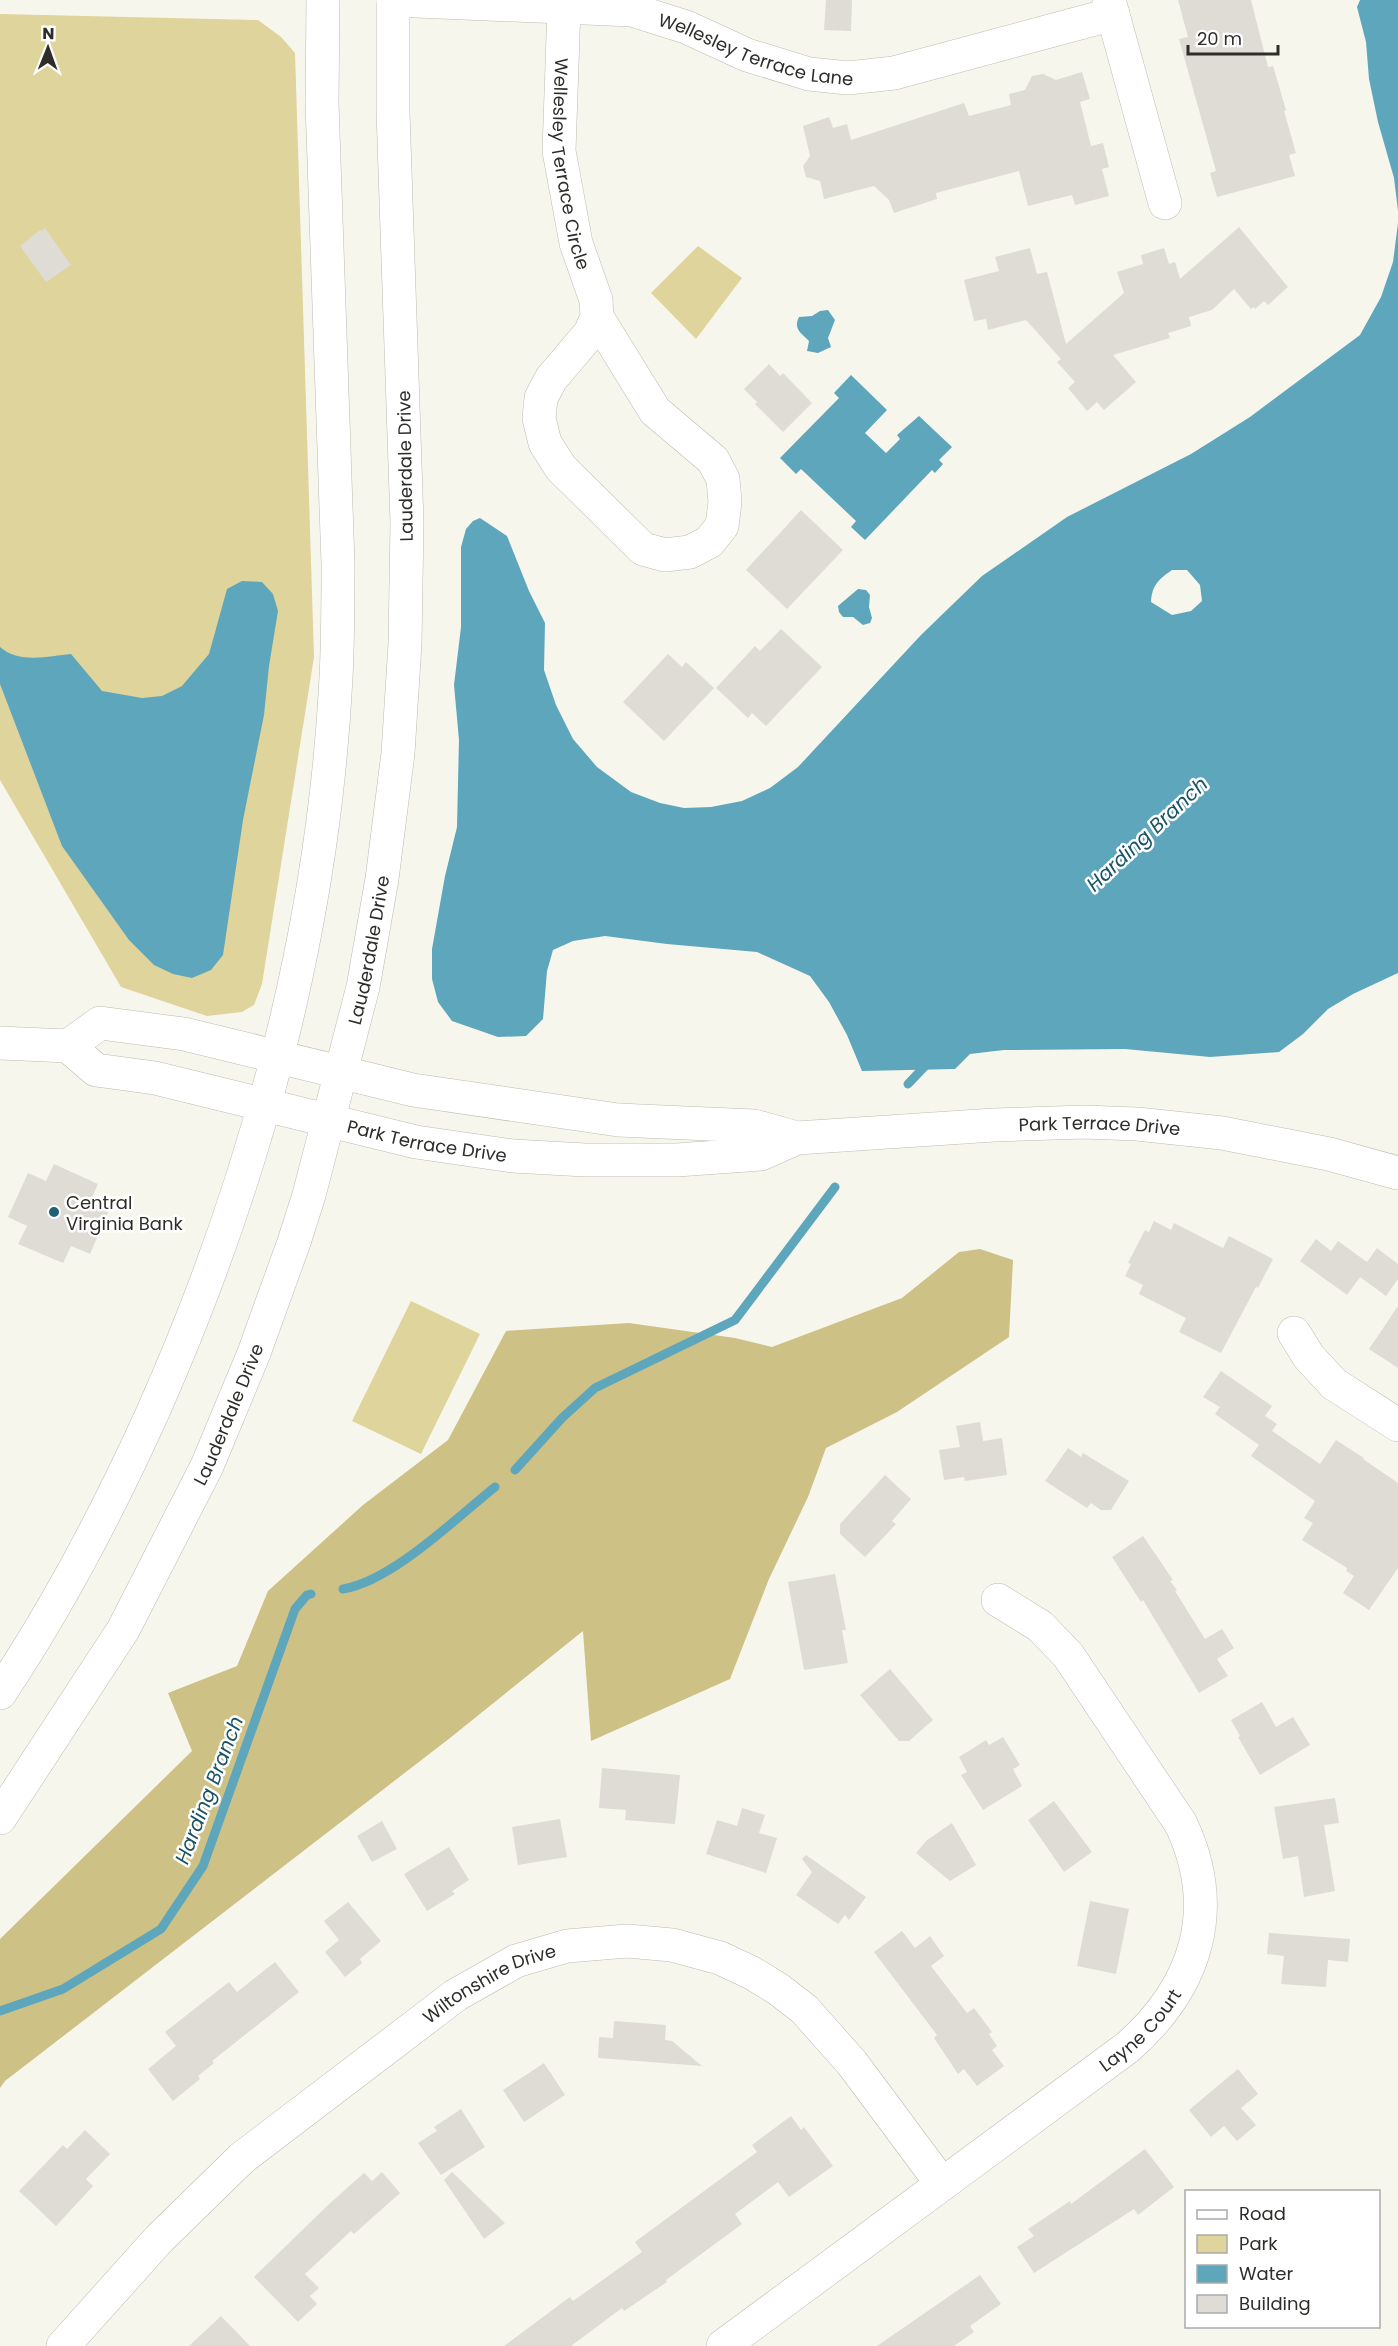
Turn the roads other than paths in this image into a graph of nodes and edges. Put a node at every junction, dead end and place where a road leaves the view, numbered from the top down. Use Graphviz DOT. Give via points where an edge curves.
graph roads {
  1 [pos="323,0"];
  2 [pos="393,0"];
  3 [pos="564,6"];
  4 [pos="1111,7"];
  5 [pos="1166,203"];
  6 [pos="597,317"];
  7 [pos="0,1043"];
  8 [pos="68,1046"];
  9 [pos="277,1057"];
  10 [pos="342,1073"];
  11 [pos="264,1105"];
  12 [pos="328,1121"];
  13 [pos="797,1138"];
  14 [pos="1398,1173"];
  15 [pos="1294,1333"];
  16 [pos="1398,1425"];
  17 [pos="998,1600"];
  18 [pos="0,1693"];
  19 [pos="0,1818"];
  20 [pos="942,2184"];
  21 [pos="63,2346"];
  22 [pos="723,2346"];
  1 -- 9 [label="street" via="322,103 338,564 336,679 321,831"];
  2 -- 3 [label="street, Wellesley Terrace Lane"];
  2 -- 10 [label="street, Lauderdale Drive" via="407,523 405,644 398,753 382,879 363,987"];
  3 -- 4 [label="street, Wellesley Terrace Lane" via="632,10 686,27 747,55 808,74 848,78 894,73"];
  3 -- 6 [label="street, Wellesley Terrace Circle" via="559,151 576,243 596,300"];
  4 -- 5 [label="street"];
  6 -- 6 [label="street, Wellesley Terrace Circle" via="590,333 550,379 541,398 545,443 561,468 643,549 665,555 690,552 709,542 722,526 723,480 712,460 655,411"];
  7 -- 8 [label="street"];
  8 -- 9 [label="street, Park Terrace Drive" via="100,1023 184,1034"];
  8 -- 11 [label="street, Park Terrace Drive" via="96,1070 155,1078"];
  9 -- 10 [label="street, Park Terrace Drive"];
  9 -- 11 [label="street"];
  10 -- 12 [label="street, Lauderdale Drive"];
  10 -- 13 [label="street, Park Terrace Drive" via="412,1090 530,1108 618,1120 754,1126"];
  11 -- 12 [label="street, Park Terrace Drive"];
  11 -- 18 [label="street" via="221,1244 183,1345 140,1441 61,1596"];
  12 -- 13 [label="street, Park Terrace Drive" via="416,1142 513,1156 585,1160 677,1160 761,1154"];
  12 -- 19 [label="street, Lauderdale Drive" via="294,1242 207,1466 123,1630"];
  13 -- 14 [label="street, Park Terrace Drive" via="994,1125 1137,1124 1233,1135 1329,1154"];
  15 -- 16 [label="street" via="1309,1357 1334,1384"];
  17 -- 20 [label="street, Layne Court" via="1040,1626 1068,1655 1181,1824 1197,1868 1199,1930 1183,1981 1150,2027"];
  20 -- 21 [label="street, Wiltonshire Drive" via="852,2063 804,2009 778,1989 720,1958 672,1945 627,1941 567,1947 516,1961 456,1995 242,2158 159,2239"];
  20 -- 22 [label="street, Layne Court"];
}
